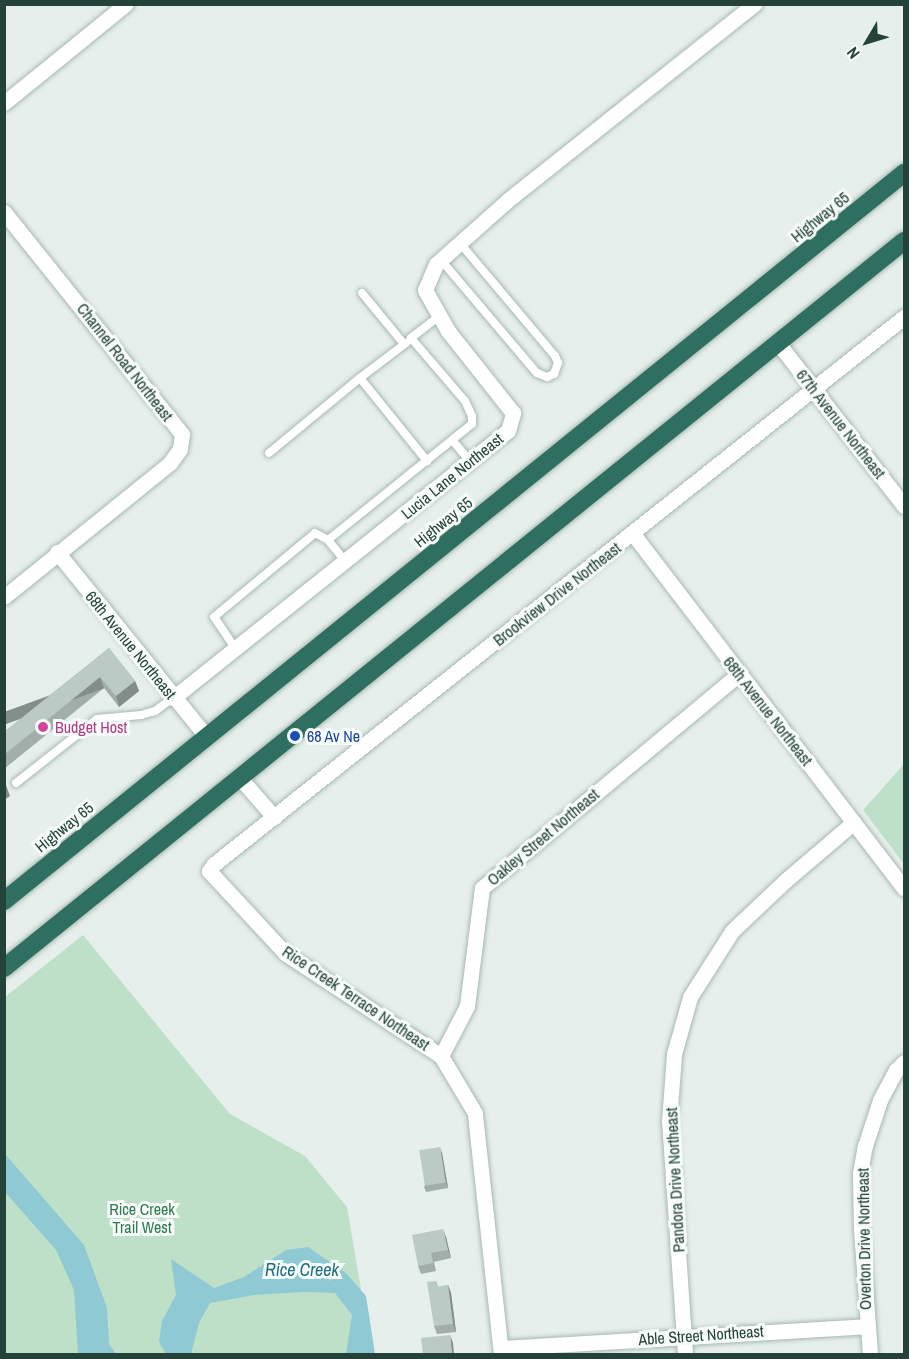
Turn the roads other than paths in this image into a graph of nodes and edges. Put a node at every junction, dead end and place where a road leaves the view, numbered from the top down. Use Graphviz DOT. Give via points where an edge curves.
graph roads {
  1 [pos="126,4"];
  2 [pos="754,4"];
  3 [pos="4,103"];
  4 [pos="904,173"];
  5 [pos="4,212"];
  6 [pos="904,241"];
  7 [pos="460,243"];
  8 [pos="441,260"];
  9 [pos="362,292"];
  10 [pos="438,316"];
  11 [pos="904,317"];
  12 [pos="411,338"];
  13 [pos="778,343"];
  14 [pos="404,344"];
  15 [pos="360,378"];
  16 [pos="814,389"];
  17 [pos="453,441"];
  18 [pos="269,453"];
  19 [pos="427,461"];
  20 [pos="470,461"];
  21 [pos="904,506"];
  22 [pos="633,534"];
  23 [pos="328,540"];
  24 [pos="57,552"];
  25 [pos="345,561"];
  26 [pos="4,597"];
  27 [pos="235,648"];
  28 [pos="738,675"];
  29 [pos="173,698"];
  30 [pos="207,737"];
  31 [pos="240,778"];
  32 [pos="16,783"];
  33 [pos="274,817"];
  34 [pos="854,822"];
  35 [pos="209,871"];
  36 [pos="904,888"];
  37 [pos="4,901"];
  38 [pos="4,968"];
  39 [pos="441,1056"];
  40 [pos="904,1062"];
  41 [pos="866,1326"];
  42 [pos="685,1336"];
  43 [pos="501,1352"];
  44 [pos="685,1354"];
  45 [pos="870,1354"];
  1 -- 3 [label="street"];
  2 -- 7 [label="street, Lucia Lane Northeast" via="508,200"];
  4 -- 30 [label="highway, Highway 65"];
  5 -- 24 [label="street, Channel Road Northeast" via="182,434 180,449 170,464"];
  6 -- 13 [label="highway"];
  7 -- 8 [label="street, Lucia Lane Northeast"];
  7 -- 8 [label="lane" via="555,356 558,363 554,374 547,377 537,373"];
  8 -- 10 [label="street, Lucia Lane Northeast" via="425,290"];
  9 -- 14 [label="lane"];
  10 -- 12 [label="lane"];
  10 -- 20 [label="street, Lucia Lane Northeast" via="513,413 508,431"];
  11 -- 16 [label="street, Brookview Drive Northeast"];
  12 -- 14 [label="lane"];
  12 -- 17 [label="lane" via="465,401 472,416 472,424"];
  13 -- 16 [label="street, 67th Avenue Northeast"];
  13 -- 31 [label="highway"];
  14 -- 15 [label="lane"];
  15 -- 18 [label="lane"];
  15 -- 19 [label="lane"];
  16 -- 21 [label="street, 67th Avenue Northeast"];
  16 -- 22 [label="street, Brookview Drive Northeast"];
  17 -- 19 [label="lane"];
  17 -- 20 [label="lane"];
  19 -- 23 [label="lane"];
  20 -- 25 [label="street, Lucia Lane Northeast"];
  22 -- 28 [label="street, 68th Avenue Northeast"];
  22 -- 33 [label="street, Brookview Drive Northeast"];
  23 -- 25 [label="lane"];
  23 -- 27 [label="lane" via="315,533 214,617"];
  24 -- 26 [label="street, Channel Road Northeast"];
  24 -- 29 [label="street, 68th Avenue Northeast"];
  25 -- 27 [label="street, Lucia Lane Northeast"];
  27 -- 29 [label="street, Lucia Lane Northeast"];
  28 -- 34 [label="street, 68th Avenue Northeast"];
  28 -- 39 [label="street, Oakley Street Northeast" via="482,888 466,1006"];
  29 -- 30 [label="street, 68th Avenue Northeast"];
  29 -- 32 [label="lane" via="155,711 141,715 96,719"];
  30 -- 37 [label="highway, Highway 65"];
  31 -- 33 [label="street"];
  31 -- 38 [label="highway"];
  33 -- 35 [label="street, Brookview Drive Northeast"];
  34 -- 36 [label="street, 68th Avenue Northeast"];
  34 -- 42 [label="street, Pandora Drive Northeast" via="732,932 690,997 674,1054 669,1121"];
  35 -- 39 [label="street, Rice Creek Terrace Northeast" via="285,953"];
  39 -- 43 [label="street, Rice Creek Terrace Northeast" via="475,1113"];
  40 -- 41 [label="street, Overton Drive Northeast" via="880,1100 860,1173"];
  41 -- 42 [label="street, Able Street Northeast"];
  41 -- 45 [label="street, Overton Drive Northeast"];
  42 -- 43 [label="street, Able Street Northeast"];
  42 -- 44 [label="street, Pandora Drive Northeast"];
}
